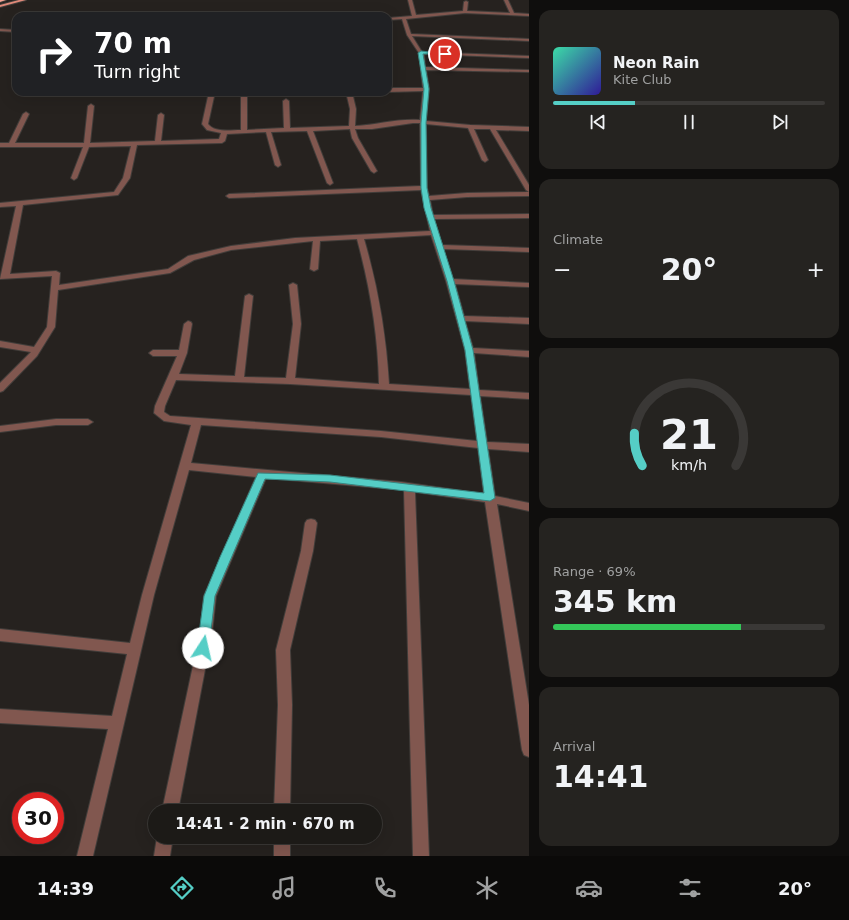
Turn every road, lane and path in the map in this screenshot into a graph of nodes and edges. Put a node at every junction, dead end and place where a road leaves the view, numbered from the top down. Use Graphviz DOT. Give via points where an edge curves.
graph roads {
  1 [pos="4,0"];
  2 [pos="24,0"];
  3 [pos="410,0"];
  4 [pos="506,0"];
  5 [pos="0,1"];
  6 [pos="466,2"];
  7 [pos="0,6"];
  8 [pos="465,12"];
  9 [pos="513,14"];
  10 [pos="529,15"];
  11 [pos="414,17"];
  12 [pos="404,18"];
  13 [pos="392,19"];
  14 [pos="0,30"];
  15 [pos="12,31"];
  16 [pos="409,35"];
  17 [pos="529,40"];
  18 [pos="421,53"];
  19 [pos="529,56"];
  20 [pos="423,68"];
  21 [pos="529,71"];
  22 [pos="426,89"];
  23 [pos="392,90"];
  24 [pos="211,96"];
  25 [pos="244,96"];
  26 [pos="350,96"];
  27 [pos="286,101"];
  28 [pos="91,106"];
  29 [pos="26,114"];
  30 [pos="161,115"];
  31 [pos="423,123"];
  32 [pos="470,127"];
  33 [pos="352,128"];
  34 [pos="492,128"];
  35 [pos="309,129"];
  36 [pos="529,129"];
  37 [pos="268,130"];
  38 [pos="287,130"];
  39 [pos="244,131"];
  40 [pos="224,132"];
  41 [pos="158,143"];
  42 [pos="134,144"];
  43 [pos="88,145"];
  44 [pos="4,146"];
  45 [pos="485,160"];
  46 [pos="278,165"];
  47 [pos="374,171"];
  48 [pos="74,178"];
  49 [pos="330,182"];
  50 [pos="424,188"];
  51 [pos="529,190"];
  52 [pos="529,194"];
  53 [pos="229,196"];
  54 [pos="426,198"];
  55 [pos="20,203"];
  56 [pos="0,205"];
  57 [pos="529,216"];
  58 [pos="430,218"];
  59 [pos="434,233"];
  60 [pos="360,236"];
  61 [pos="317,239"];
  62 [pos="440,247"];
  63 [pos="529,250"];
  64 [pos="314,269"];
  65 [pos="3,277"];
  66 [pos="450,281"];
  67 [pos="529,284"];
  68 [pos="292,285"];
  69 [pos="54,288"];
  70 [pos="249,296"];
  71 [pos="461,318"];
  72 [pos="529,322"];
  73 [pos="188,324"];
  74 [pos="0,344"];
  75 [pos="37,350"];
  76 [pos="469,350"];
  77 [pos="153,353"];
  78 [pos="183,353"];
  79 [pos="529,354"];
  80 [pos="0,377"];
  81 [pos="173,377"];
  82 [pos="11,378"];
  83 [pos="238,378"];
  84 [pos="290,381"];
  85 [pos="384,387"];
  86 [pos="0,389"];
  87 [pos="475,393"];
  88 [pos="529,396"];
  89 [pos="88,422"];
  90 [pos="197,422"];
  91 [pos="0,429"];
  92 [pos="483,445"];
  93 [pos="529,448"];
  94 [pos="184,466"];
  95 [pos="262,475"];
  96 [pos="409,488"];
  97 [pos="490,498"];
  98 [pos="529,506"];
  99 [pos="311,523"];
  100 [pos="0,635"];
  101 [pos="136,649"];
  102 [pos="0,716"];
  103 [pos="118,723"];
  104 [pos="529,750"];
  105 [pos="171,804"];
  106 [pos="282,804"];
  107 [pos="164,844"];
  108 [pos="282,844"];
  109 [pos="85,856"];
  110 [pos="162,856"];
  111 [pos="282,856"];
  112 [pos="421,856"];
  1 -- 5 [label="highway"];
  2 -- 7 [label="main road"];
  3 -- 11 [label="street"];
  4 -- 9 [label="street"];
  6 -- 8 [label="street"];
  8 -- 9 [label="street"];
  8 -- 11 [label="street"];
  9 -- 10 [label="street"];
  11 -- 12 [label="street"];
  12 -- 13 [label="street"];
  12 -- 16 [label="street"];
  14 -- 15 [label="street"];
  16 -- 17 [label="street"];
  16 -- 18 [label="street"];
  18 -- 19 [label="street"];
  18 -- 20 [label="street"];
  20 -- 21 [label="street"];
  20 -- 22 [label="street"];
  22 -- 23 [label="street"];
  22 -- 31 [label="street"];
  24 -- 40 [label="street" via="205,124 209,129"];
  25 -- 39 [label="street"];
  26 -- 33 [label="street" via="353,109"];
  27 -- 38 [label="street"];
  28 -- 43 [label="street"];
  29 -- 44 [label="street"];
  30 -- 41 [label="street"];
  31 -- 32 [label="street"];
  31 -- 33 [label="street" via="413,121"];
  31 -- 50 [label="street"];
  32 -- 34 [label="street"];
  32 -- 45 [label="street"];
  33 -- 35 [label="street"];
  33 -- 47 [label="street"];
  34 -- 36 [label="street"];
  34 -- 51 [label="street"];
  35 -- 38 [label="street"];
  35 -- 49 [label="street"];
  37 -- 38 [label="street"];
  37 -- 39 [label="street"];
  37 -- 46 [label="street"];
  39 -- 40 [label="street"];
  40 -- 41 [label="street" via="222,141"];
  41 -- 42 [label="street"];
  42 -- 43 [label="street"];
  42 -- 55 [label="street" via="122,189 116,194"];
  43 -- 44 [label="street"];
  43 -- 48 [label="street"];
  50 -- 53 [label="street"];
  50 -- 54 [label="street"];
  52 -- 54 [label="street"];
  54 -- 58 [label="street"];
  55 -- 56 [label="street"];
  55 -- 65 [label="street"];
  57 -- 58 [label="street"];
  58 -- 59 [label="street"];
  59 -- 60 [label="street"];
  59 -- 62 [label="street"];
  60 -- 61 [label="street"];
  60 -- 85 [label="street" via="376,296 383,350"];
  61 -- 64 [label="street"];
  61 -- 69 [label="street" via="231,248 191,258 170,271"];
  62 -- 63 [label="street"];
  62 -- 66 [label="street"];
  65 -- 69 [label="street" via="56,273"];
  66 -- 67 [label="street"];
  66 -- 71 [label="street"];
  68 -- 84 [label="street" via="297,324"];
  69 -- 75 [label="street" via="51,327"];
  70 -- 83 [label="street"];
  71 -- 72 [label="street"];
  71 -- 76 [label="street"];
  73 -- 78 [label="street"];
  74 -- 75 [label="street"];
  75 -- 82 [label="street"];
  76 -- 79 [label="street"];
  76 -- 87 [label="street"];
  77 -- 78 [label="street"];
  78 -- 81 [label="street"];
  80 -- 82 [label="street"];
  81 -- 83 [label="street"];
  81 -- 90 [label="street" via="159,413 167,419"];
  82 -- 86 [label="street"];
  83 -- 84 [label="street"];
  84 -- 85 [label="street"];
  85 -- 87 [label="street"];
  87 -- 88 [label="street"];
  87 -- 92 [label="street"];
  89 -- 91 [label="street" via="56,422"];
  90 -- 92 [label="street" via="381,434"];
  90 -- 94 [label="street"];
  92 -- 93 [label="street"];
  92 -- 97 [label="street"];
  94 -- 95 [label="street"];
  94 -- 101 [label="street" via="148,595"];
  95 -- 96 [label="street" via="330,478"];
  95 -- 105 [label="street" via="210,596 206,633"];
  96 -- 97 [label="street"];
  96 -- 112 [label="street"];
  97 -- 98 [label="street"];
  97 -- 104 [label="street"];
  99 -- 106 [label="street" via="307,551 283,650 285,705"];
  100 -- 101 [label="street"];
  101 -- 103 [label="street"];
  102 -- 103 [label="street"];
  103 -- 109 [label="street"];
  107 -- 110 [label="street"];
  108 -- 111 [label="street"];
}
